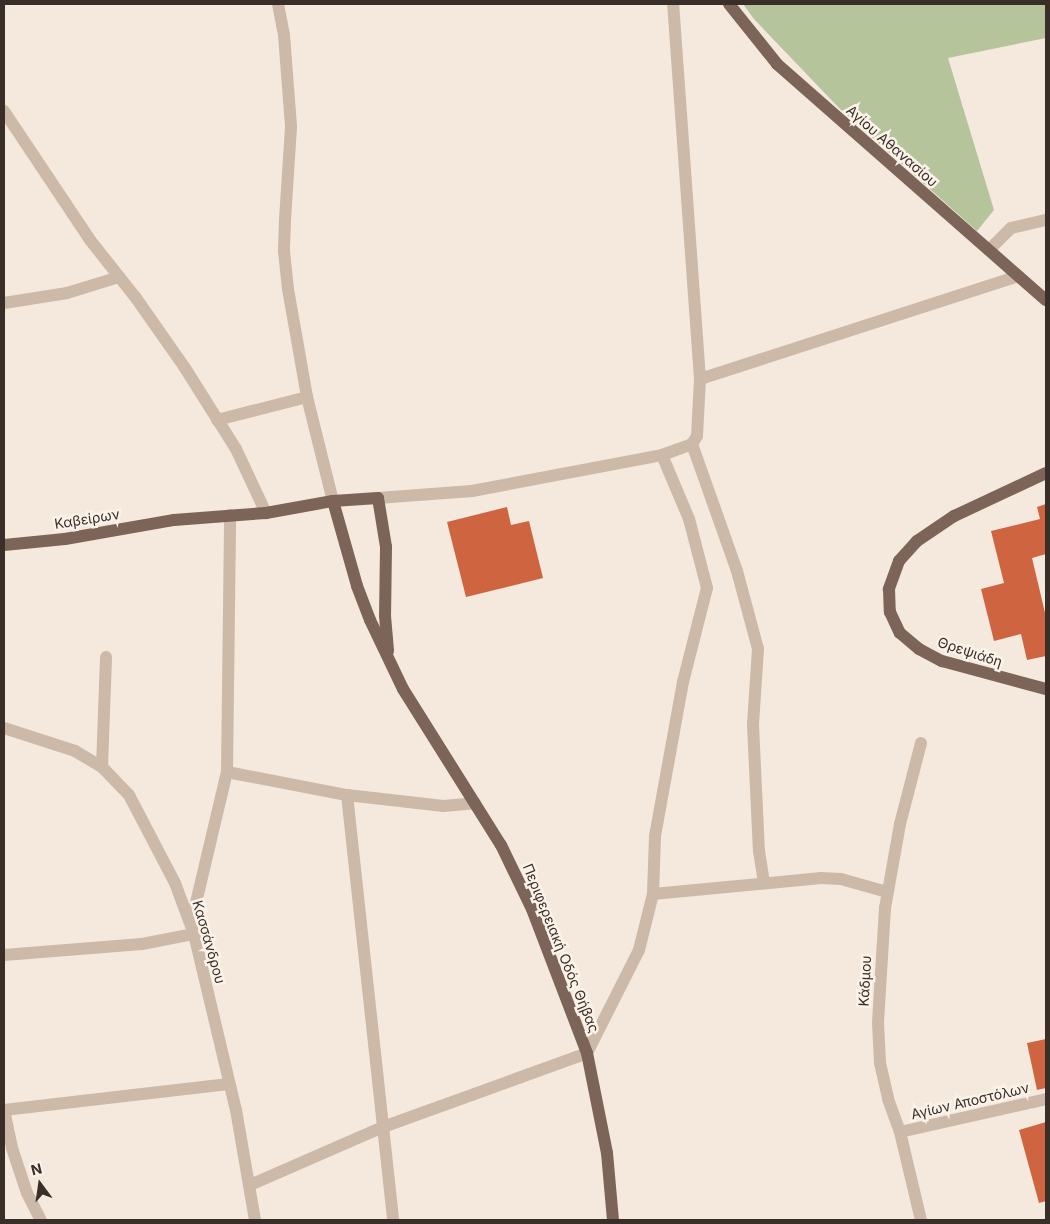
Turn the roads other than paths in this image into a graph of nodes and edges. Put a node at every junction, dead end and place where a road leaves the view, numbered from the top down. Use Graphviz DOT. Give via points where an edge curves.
graph roads {
  1 [pos="278,4"];
  2 [pos="673,4"];
  3 [pos="729,4"];
  4 [pos="4,111"];
  5 [pos="1046,220"];
  6 [pos="989,250"];
  7 [pos="1019,276"];
  8 [pos="119,278"];
  9 [pos="1046,300"];
  10 [pos="4,303"];
  11 [pos="700,379"];
  12 [pos="307,397"];
  13 [pos="216,420"];
  14 [pos="692,444"];
  15 [pos="662,455"];
  16 [pos="1046,473"];
  17 [pos="378,498"];
  18 [pos="333,501"];
  19 [pos="266,513"];
  20 [pos="230,515"];
  21 [pos="4,545"];
  22 [pos="106,657"];
  23 [pos="388,658"];
  24 [pos="1046,689"];
  25 [pos="4,728"];
  26 [pos="921,743"];
  27 [pos="102,767"];
  28 [pos="227,772"];
  29 [pos="347,795"];
  30 [pos="475,803"];
  31 [pos="764,882"];
  32 [pos="887,892"];
  33 [pos="653,894"];
  34 [pos="192,929"];
  35 [pos="4,955"];
  36 [pos="587,1053"];
  37 [pos="229,1084"];
  38 [pos="1046,1099"];
  39 [pos="4,1110"];
  40 [pos="383,1127"];
  41 [pos="900,1132"];
  42 [pos="250,1185"];
  43 [pos="41,1220"];
  44 [pos="255,1220"];
  45 [pos="393,1220"];
  46 [pos="613,1220"];
  47 [pos="921,1220"];
  1 -- 12 [label="street" via="284,35 291,127 284,251"];
  2 -- 11 [label="street"];
  3 -- 6 [label="main road, Αγίου Αθανασίου" via="777,64"];
  4 -- 8 [label="street"];
  5 -- 6 [label="street" via="1011,228"];
  6 -- 7 [label="main road, Αγίου Αθανασίου"];
  7 -- 9 [label="main road, Αγίου Αθανασίου"];
  7 -- 11 [label="street"];
  8 -- 10 [label="street" via="67,293"];
  8 -- 13 [label="street" via="185,368"];
  11 -- 14 [label="street" via="697,436"];
  12 -- 13 [label="street"];
  12 -- 18 [label="street"];
  13 -- 19 [label="street" via="236,449"];
  14 -- 15 [label="street"];
  14 -- 31 [label="street" via="737,571 758,649 753,725 758,851"];
  15 -- 17 [label="street" via="472,491"];
  15 -- 33 [label="street" via="689,518 707,588 683,682 655,836"];
  16 -- 24 [label="main road, Θρεψιάδη" via="954,516 917,541 899,561 889,589 890,612 900,633 919,649 942,661"];
  17 -- 18 [label="main road, Καβείρων"];
  17 -- 23 [label="main road, Περιφερειακή Οδός Θήβας" via="386,547"];
  18 -- 19 [label="main road, Καβείρων"];
  18 -- 23 [label="main road, Περιφερειακή Οδός Θήβας" via="357,586"];
  19 -- 20 [label="main road, Καβείρων"];
  20 -- 21 [label="main road, Καβείρων"];
  20 -- 28 [label="street"];
  22 -- 27 [label="street"];
  23 -- 30 [label="main road, Περιφερειακή Οδός Θήβας" via="403,689"];
  25 -- 27 [label="street, Κασσάνδρου" via="75,751"];
  26 -- 32 [label="street, Κάδμου"];
  27 -- 34 [label="street, Κασσάνδρου" via="129,795 175,882"];
  28 -- 29 [label="street"];
  28 -- 34 [label="street"];
  29 -- 30 [label="street" via="443,806"];
  29 -- 40 [label="street"];
  30 -- 36 [label="main road, Περιφερειακή Οδός Θήβας" via="518,876"];
  31 -- 32 [label="street" via="841,879"];
  31 -- 33 [label="street"];
  32 -- 41 [label="street, Κάδμου" via="878,1023 880,1063"];
  33 -- 36 [label="street" via="639,950"];
  34 -- 35 [label="street" via="142,944"];
  34 -- 37 [label="street, Κασσάνδρου"];
  36 -- 40 [label="street"];
  36 -- 46 [label="main road, Περιφερειακή Οδός Θήβας" via="608,1153"];
  37 -- 39 [label="street"];
  37 -- 42 [label="street, Κασσάνδρου"];
  38 -- 41 [label="street, Αγίων Αποστόλων"];
  39 -- 43 [label="street" via="27,1193"];
  40 -- 42 [label="street"];
  40 -- 45 [label="street"];
  41 -- 47 [label="street, Κάδμου"];
  42 -- 44 [label="street, Κασσάνδρου"];
}
